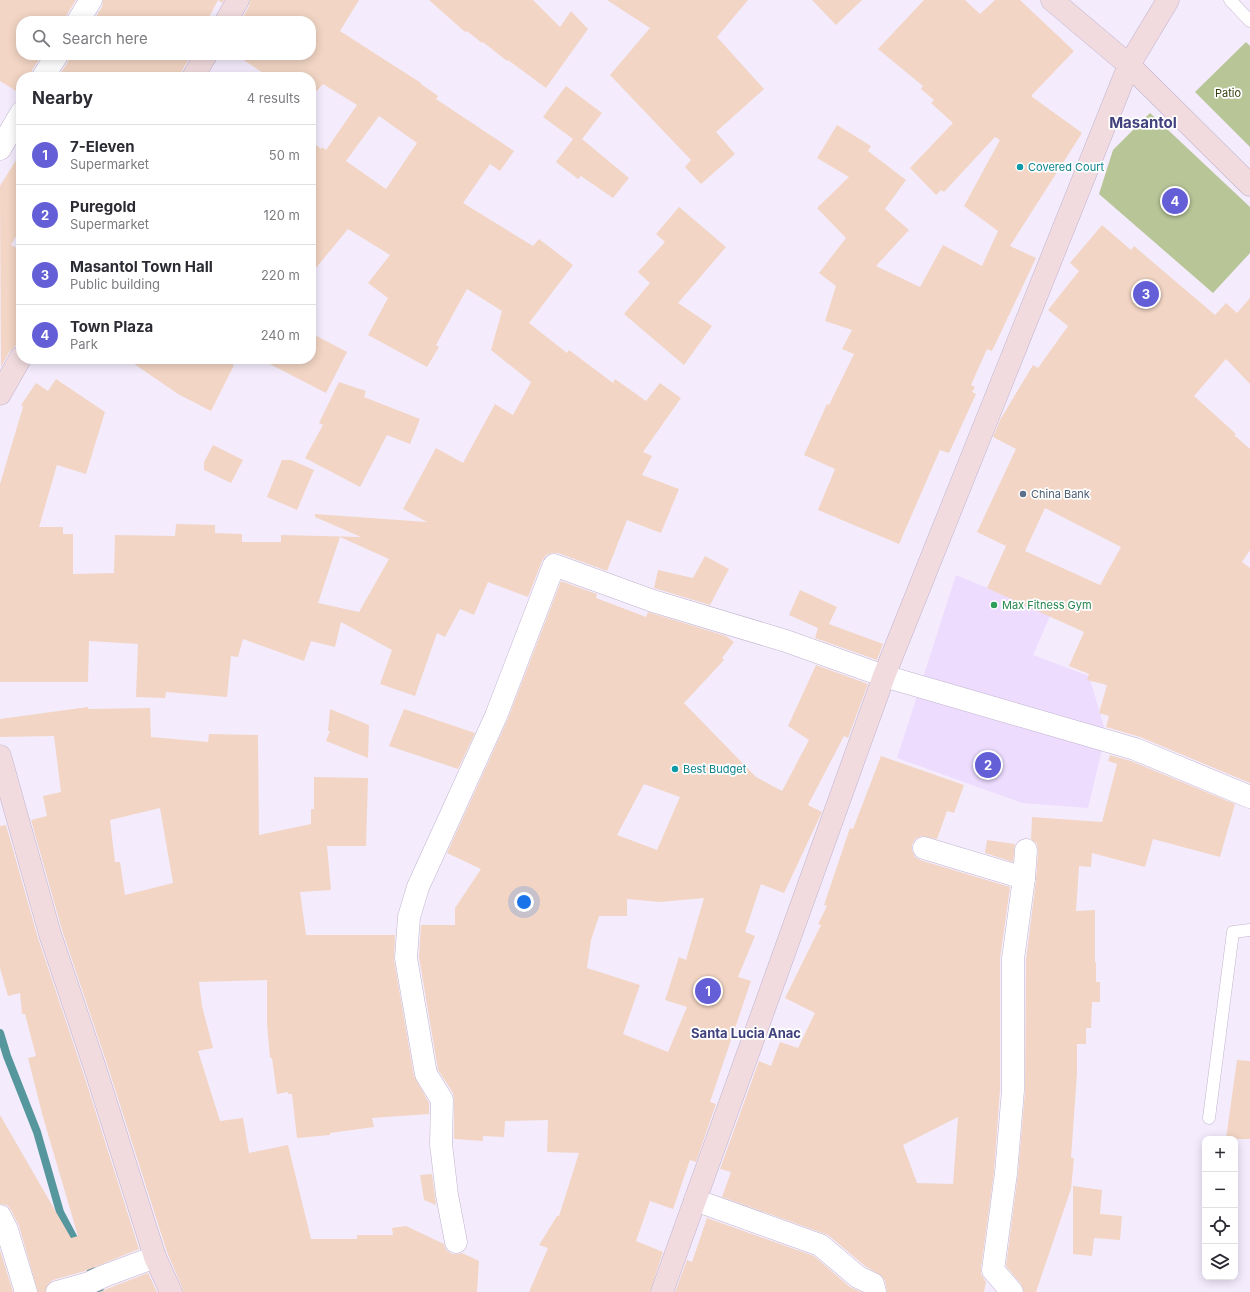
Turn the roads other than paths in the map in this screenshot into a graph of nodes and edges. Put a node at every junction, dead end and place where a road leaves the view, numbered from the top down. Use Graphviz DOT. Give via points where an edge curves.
graph roads {
  1 [pos="90,0"];
  2 [pos="238,0"];
  3 [pos="1052,0"];
  4 [pos="1168,0"];
  5 [pos="1230,0"];
  6 [pos="81,16"];
  7 [pos="229,16"];
  8 [pos="1250,21"];
  9 [pos="54,60"];
  10 [pos="203,60"];
  11 [pos="1129,65"];
  12 [pos="46,72"];
  13 [pos="196,72"];
  14 [pos="16,122"];
  15 [pos="0,149"];
  16 [pos="1250,185"];
  17 [pos="17,364"];
  18 [pos="0,394"];
  19 [pos="884,676"];
  20 [pos="0,756"];
  21 [pos="1250,797"];
  22 [pos="924,848"];
  23 [pos="1026,850"];
  24 [pos="1024,878"];
  25 [pos="1250,930"];
  26 [pos="1209,1118"];
  27 [pos="695,1200"];
  28 [pos="0,1216"];
  29 [pos="456,1242"];
  30 [pos="155,1257"];
  31 [pos="26,1292"];
  32 [pos="57,1292"];
  33 [pos="171,1292"];
  34 [pos="662,1292"];
  35 [pos="875,1292"];
  36 [pos="1012,1292"];
  1 -- 6 [label="street"];
  2 -- 7 [label="street"];
  3 -- 11 [label="street"];
  4 -- 11 [label="street"];
  5 -- 8 [label="lane"];
  9 -- 12 [label="street"];
  10 -- 13 [label="street"];
  11 -- 16 [label="street"];
  11 -- 19 [label="street"];
  14 -- 15 [label="street"];
  17 -- 18 [label="street"];
  19 -- 21 [label="street" via="1135,750"];
  19 -- 27 [label="street"];
  19 -- 29 [label="street" via="786,641 653,601 554,565 496,716 418,886 410,917 406,958 426,1074 442,1100 441,1144"];
  20 -- 30 [label="street" via="50,934"];
  22 -- 24 [label="street"];
  23 -- 24 [label="street"];
  24 -- 36 [label="street" via="1013,959 1013,1090 1006,1173 993,1270"];
  25 -- 26 [label="lane" via="1233,932"];
  27 -- 34 [label="street"];
  27 -- 35 [label="street" via="820,1246 858,1277 873,1284"];
  28 -- 31 [label="street" via="7,1230"];
  30 -- 32 [label="street"];
  30 -- 33 [label="street"];
}
